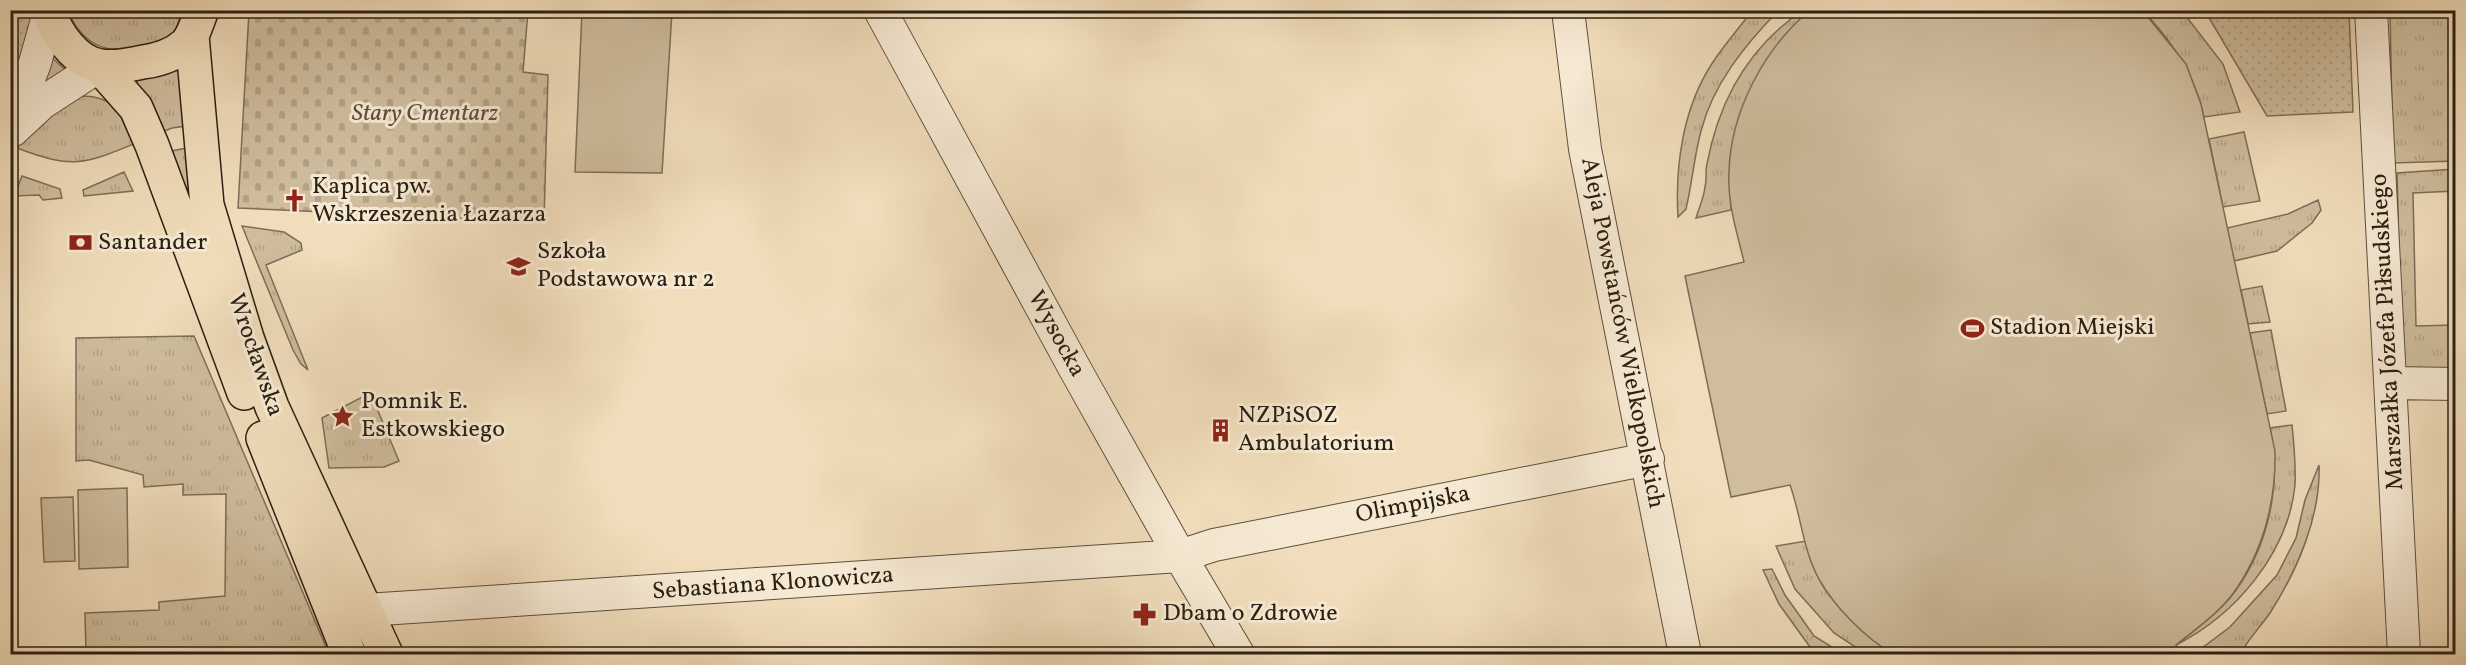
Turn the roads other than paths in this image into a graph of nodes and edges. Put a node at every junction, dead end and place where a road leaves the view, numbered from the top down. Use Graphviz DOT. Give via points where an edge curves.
graph roads {
  1 [pos="880,10"];
  2 [pos="1568,10"];
  3 [pos="2371,10"];
  4 [pos="49,12"];
  5 [pos="197,23"];
  6 [pos="99,66"];
  7 [pos="10,131"];
  8 [pos="2391,383"];
  9 [pos="2456,384"];
  10 [pos="1648,459"];
  11 [pos="1180,556"];
  12 [pos="366,610"];
  13 [pos="349,654"];
  14 [pos="386,654"];
  15 [pos="1238,654"];
  16 [pos="1685,654"];
  17 [pos="2404,654"];
  1 -- 11 [label="street, Wysocka"];
  2 -- 10 [label="street, Aleja Powstańców Wielkopolskich" via="1585,149"];
  3 -- 8 [label="street, Marszałka Józefa Piłsudskiego"];
  4 -- 6 [label="main road, Wrocławska" via="67,44"];
  4 -- 7 [label="street"];
  5 -- 6 [label="main road" via="177,51 123,66"];
  5 -- 12 [label="main road, Wrocławska" via="207,205 272,407"];
  6 -- 7 [label="street" via="42,103"];
  6 -- 13 [label="main road, Wrocławska" via="136,108 152,145 233,366"];
  8 -- 9 [label="street"];
  8 -- 17 [label="street, Marszałka Józefa Piłsudskiego"];
  10 -- 11 [label="street, Olimpijska" via="1215,545"];
  10 -- 16 [label="street, Aleja Powstańców Wielkopolskich"];
  11 -- 12 [label="street, Sebastiana Klonowicza"];
  11 -- 15 [label="street, Wysocka"];
  12 -- 14 [label="main road, Wrocławska"];
}
